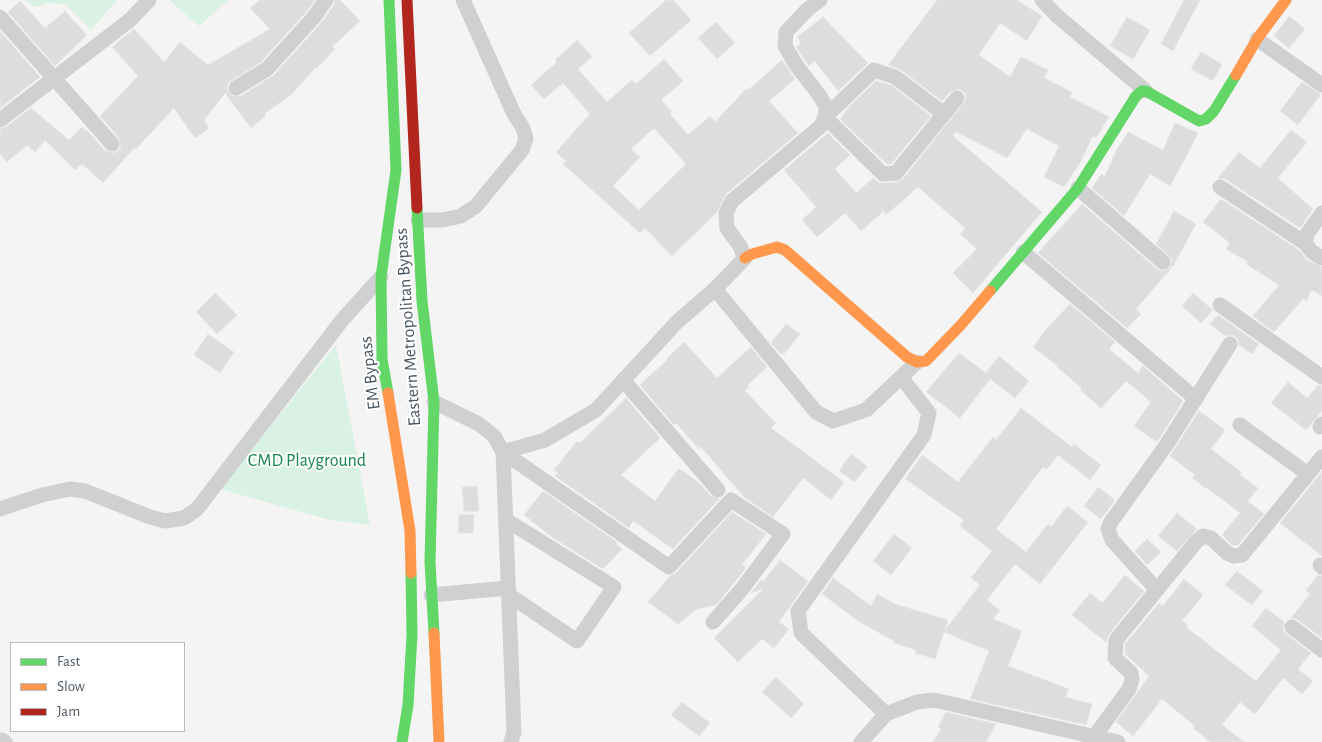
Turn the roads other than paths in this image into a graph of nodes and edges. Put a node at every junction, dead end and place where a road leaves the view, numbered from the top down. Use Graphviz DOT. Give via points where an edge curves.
graph roads {
  1 [pos="149,0"];
  2 [pos="326,0"];
  3 [pos="389,0"];
  4 [pos="407,0"];
  5 [pos="463,0"];
  6 [pos="1042,0"];
  7 [pos="1286,0"];
  8 [pos="809,3"];
  9 [pos="0,17"];
  10 [pos="1256,39"];
  11 [pos="54,80"];
  12 [pos="1322,85"];
  13 [pos="236,88"];
  14 [pos="1146,91"];
  15 [pos="958,98"];
  16 [pos="944,114"];
  17 [pos="825,117"];
  18 [pos="0,120"];
  19 [pos="112,144"];
  20 [pos="1220,187"];
  21 [pos="1078,188"];
  22 [pos="1322,213"];
  23 [pos="418,220"];
  24 [pos="1305,243"];
  25 [pos="1023,252"];
  26 [pos="745,258"];
  27 [pos="1322,258"];
  28 [pos="1163,262"];
  29 [pos="381,277"];
  30 [pos="715,289"];
  31 [pos="1220,305"];
  32 [pos="1230,344"];
  33 [pos="917,362"];
  34 [pos="901,377"];
  35 [pos="1322,377"];
  36 [pos="623,380"];
  37 [pos="1196,399"];
  38 [pos="434,402"];
  39 [pos="1240,425"];
  40 [pos="503,452"];
  41 [pos="1322,457"];
  42 [pos="1308,474"];
  43 [pos="718,490"];
  44 [pos="0,509"];
  45 [pos="506,520"];
  46 [pos="410,562"];
  47 [pos="430,562"];
  48 [pos="1157,590"];
  49 [pos="509,591"];
  50 [pos="431,595"];
  51 [pos="713,622"];
  52 [pos="1292,627"];
  53 [pos="1322,650"];
  54 [pos="886,714"];
  55 [pos="1094,737"];
  56 [pos="402,742"];
  57 [pos="439,742"];
  58 [pos="511,742"];
  59 [pos="862,742"];
  60 [pos="1118,742"];
  1 -- 11 [label="street" via="130,20"];
  2 -- 13 [label="street" via="267,69"];
  3 -- 29 [label="main road, EM Bypass" via="396,170"];
  4 -- 23 [label="main road, Eastern Metropolitan Bypass"];
  5 -- 23 [label="street" via="526,139 522,150 476,206 461,216"];
  6 -- 14 [label="street" via="1056,16"];
  7 -- 10 [label="main road"];
  8 -- 17 [label="street" via="786,32 785,46 820,96 826,107"];
  9 -- 11 [label="street"];
  10 -- 12 [label="street"];
  10 -- 14 [label="main road" via="1206,119 1199,121"];
  11 -- 18 [label="street"];
  11 -- 19 [label="street"];
  14 -- 21 [label="main road" via="1142,90 1136,96"];
  15 -- 16 [label="street"];
  16 -- 17 [label="street" via="895,78 874,70"];
  16 -- 17 [label="street" via="896,173 883,174"];
  17 -- 26 [label="street" via="821,126 732,201 726,213 727,228"];
  20 -- 24 [label="street"];
  21 -- 25 [label="main road"];
  21 -- 28 [label="street"];
  22 -- 24 [label="street" via="1307,234"];
  23 -- 38 [label="main road, Eastern Metropolitan Bypass" via="422,301"];
  24 -- 27 [label="street"];
  25 -- 33 [label="main road" via="931,357"];
  25 -- 37 [label="street"];
  26 -- 30 [label="street"];
  26 -- 33 [label="main road" via="777,247 784,250 907,358"];
  29 -- 44 [label="street" via="344,318 197,509 184,518 166,521 150,517 85,491 70,489"];
  29 -- 46 [label="main road, EM Bypass" via="382,359 410,530"];
  30 -- 34 [label="street" via="816,412 833,421 866,410"];
  30 -- 36 [label="street" via="677,322"];
  31 -- 35 [label="street"];
  32 -- 37 [label="street"];
  33 -- 34 [label="street"];
  34 -- 54 [label="street" via="929,413 924,435 798,611 801,633"];
  36 -- 40 [label="street" via="596,410 546,440"];
  36 -- 43 [label="street"];
  37 -- 48 [label="street" via="1108,529 1112,540"];
  38 -- 40 [label="street" via="479,424 494,436"];
  38 -- 47 [label="main road, Eastern Metropolitan Bypass"];
  39 -- 42 [label="street"];
  40 -- 45 [label="street"];
  40 -- 51 [label="street" via="669,567 731,500 783,534"];
  41 -- 42 [label="street"];
  42 -- 48 [label="street" via="1242,555 1227,553 1211,538 1203,536"];
  45 -- 49 [label="street"];
  45 -- 49 [label="street" via="614,587 576,641"];
  46 -- 47 [label="main road"];
  46 -- 56 [label="main road, EM Bypass" via="412,635 408,705"];
  47 -- 50 [label="main road, Eastern Metropolitan Bypass"];
  48 -- 55 [label="street" via="1116,640 1115,658 1132,674 1132,680"];
  49 -- 50 [label="street"];
  49 -- 58 [label="street" via="514,732"];
  50 -- 57 [label="main road, Eastern Metropolitan Bypass"];
  52 -- 53 [label="street"];
  54 -- 55 [label="street" via="917,702 934,700"];
  54 -- 59 [label="street"];
  55 -- 60 [label="street"];
}
